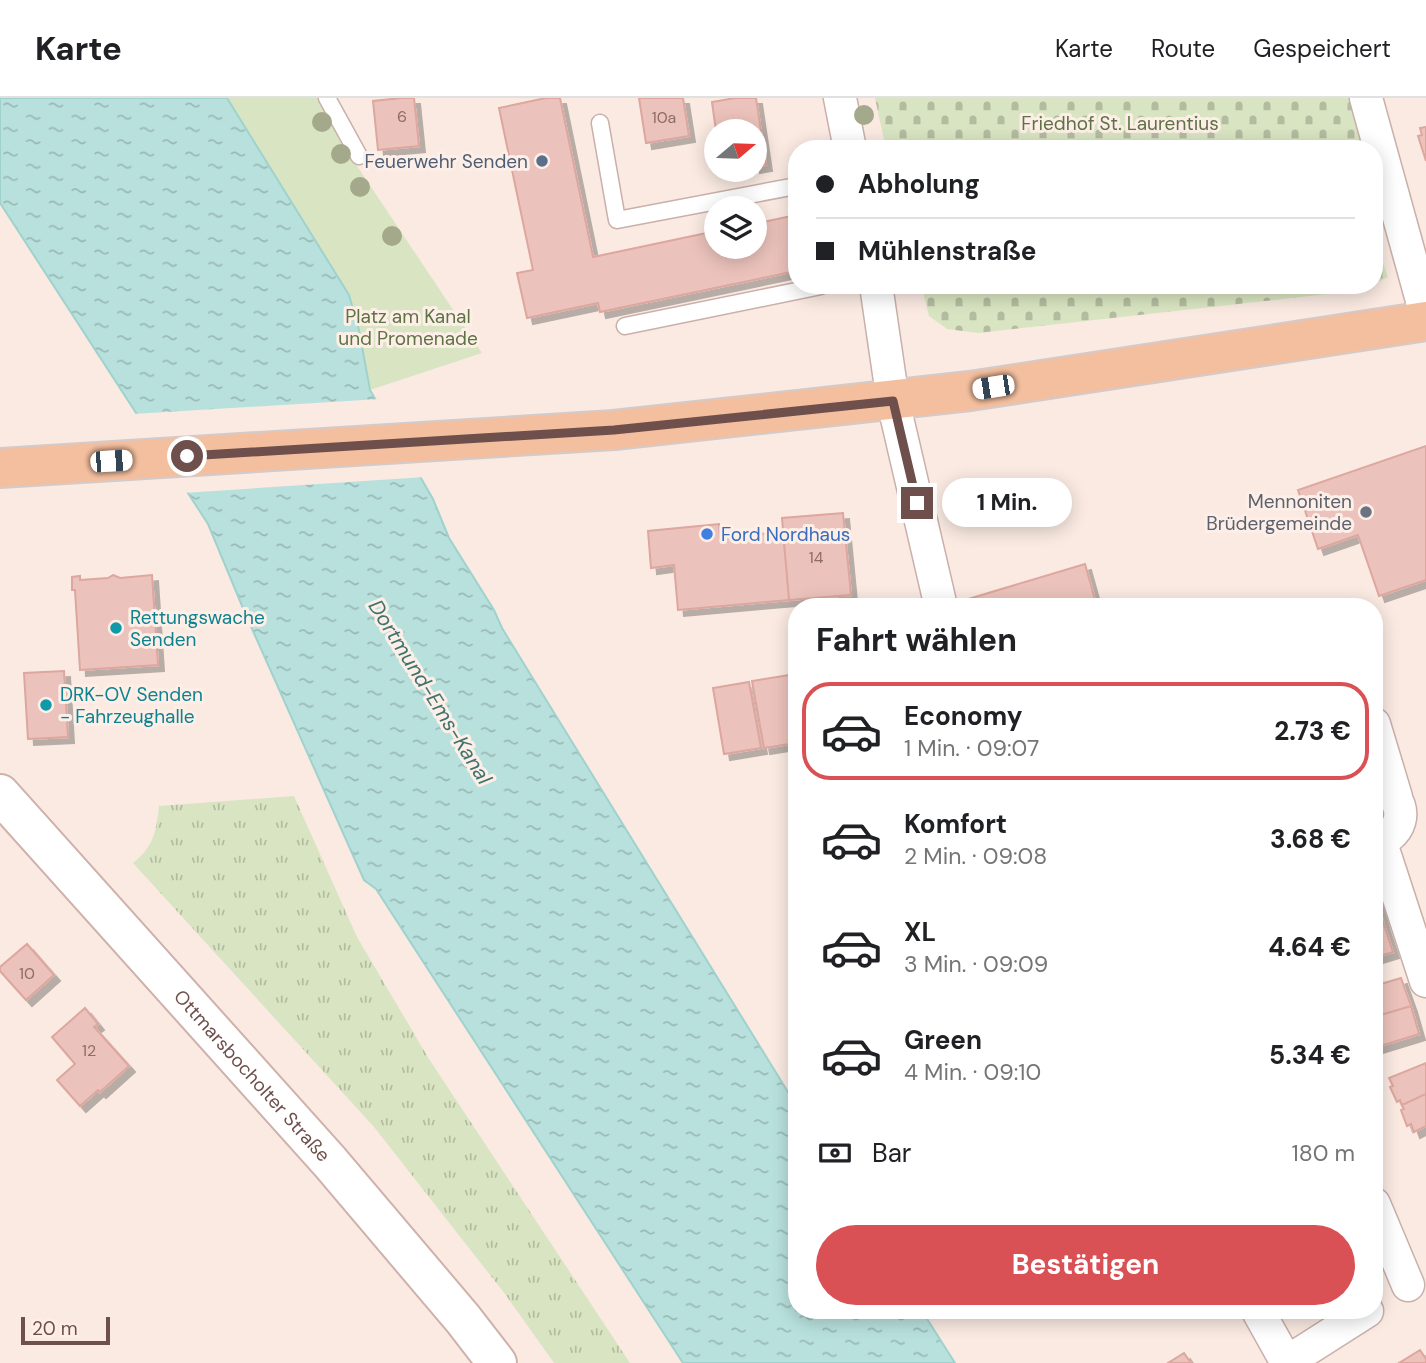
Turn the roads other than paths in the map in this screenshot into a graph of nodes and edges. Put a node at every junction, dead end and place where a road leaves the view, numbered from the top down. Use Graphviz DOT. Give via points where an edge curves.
graph roads {
  1 [pos="327,98"];
  2 [pos="840,98"];
  3 [pos="1366,98"];
  4 [pos="600,123"];
  5 [pos="848,140"];
  6 [pos="1378,140"];
  7 [pos="359,156"];
  8 [pos="1383,159"];
  9 [pos="788,188"];
  10 [pos="788,293"];
  11 [pos="877,294"];
  12 [pos="1426,315"];
  13 [pos="1426,321"];
  14 [pos="625,326"];
  15 [pos="893,401"];
  16 [pos="0,468"];
  17 [pos="939,598"];
  18 [pos="1385,791"];
  19 [pos="0,794"];
  20 [pos="1426,826"];
  21 [pos="1383,838"];
  22 [pos="1383,839"];
  23 [pos="1383,861"];
  24 [pos="1426,981"];
  25 [pos="1383,1219"];
  26 [pos="1417,1279"];
  27 [pos="1383,1300"];
  28 [pos="1262,1319"];
  29 [pos="1355,1319"];
  30 [pos="497,1363"];
  31 [pos="1287,1363"];
  1 -- 7 [label="lane"];
  2 -- 5 [label="street"];
  3 -- 6 [label="street"];
  4 -- 9 [label="lane" via="617,220"];
  8 -- 12 [label="street"];
  10 -- 14 [label="lane"];
  11 -- 15 [label="street"];
  13 -- 15 [label="main road"];
  15 -- 16 [label="main road" via="614,430"];
  15 -- 17 [label="street"];
  18 -- 21 [label="street" via="1400,807 1400,818"];
  19 -- 30 [label="main road, Ottmarsbocholter Straße" via="330,1162"];
  20 -- 22 [label="street"];
  23 -- 24 [label="street"];
  25 -- 26 [label="street"];
  26 -- 27 [label="street"];
  28 -- 31 [label="street"];
  29 -- 31 [label="street"];
}
